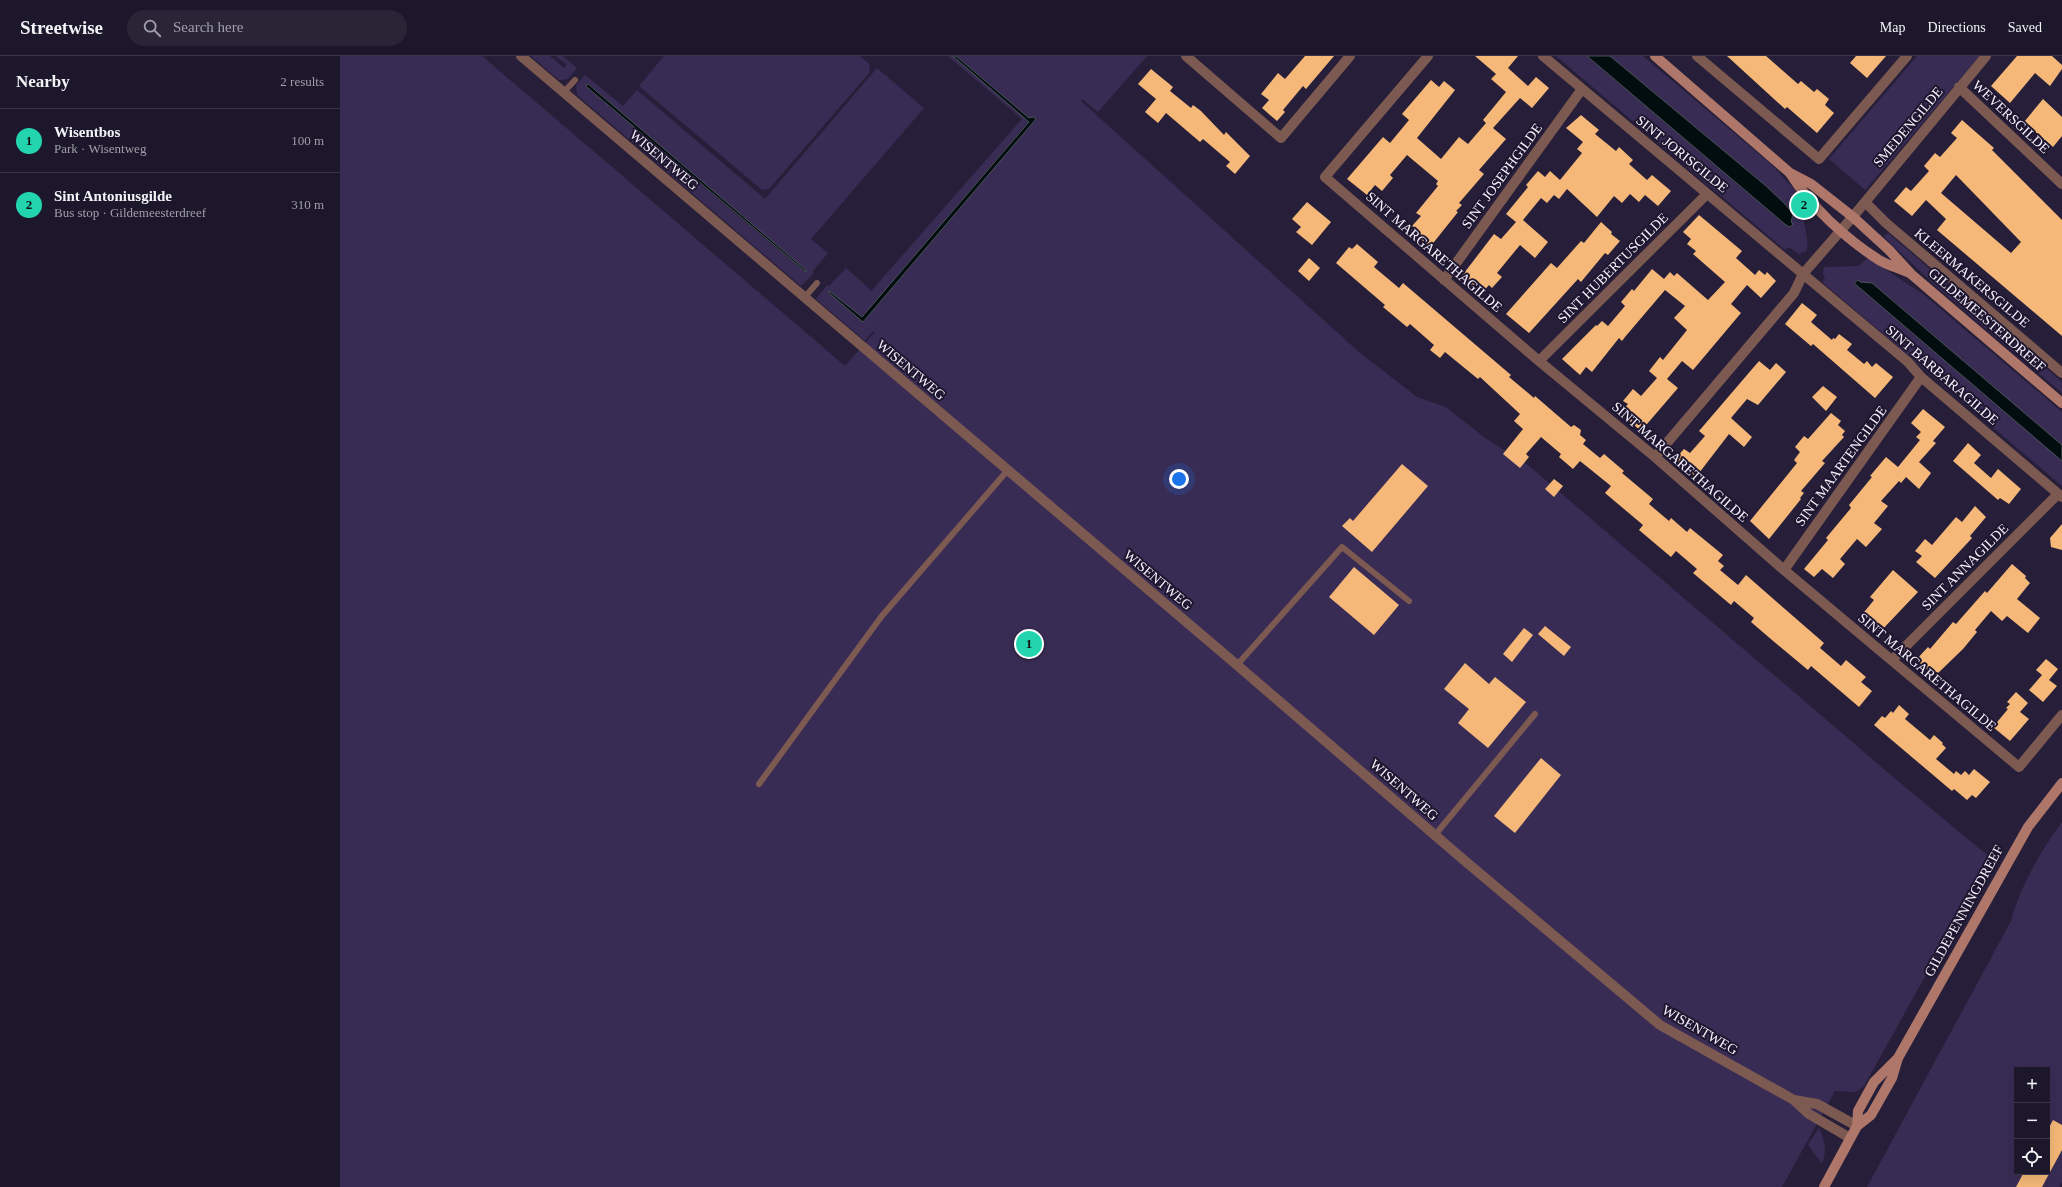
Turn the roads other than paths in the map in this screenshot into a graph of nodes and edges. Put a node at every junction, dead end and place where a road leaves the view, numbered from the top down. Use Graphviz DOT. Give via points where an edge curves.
graph roads {
  1 [pos="521,56"];
  2 [pos="1186,56"];
  3 [pos="1350,56"];
  4 [pos="1428,56"];
  5 [pos="1543,56"];
  6 [pos="1655,56"];
  7 [pos="1697,56"];
  8 [pos="1907,56"];
  9 [pos="1986,56"];
  10 [pos="575,80"];
  11 [pos="1959,87"];
  12 [pos="1582,89"];
  13 [pos="564,92"];
  14 [pos="1790,173"];
  15 [pos="2062,184"];
  16 [pos="1706,195"];
  17 [pos="1865,202"];
  18 [pos="1853,217"];
  19 [pos="1841,230"];
  20 [pos="1803,274"];
  21 [pos="1911,274"];
  22 [pos="1444,280"];
  23 [pos="817,283"];
  24 [pos="804,298"];
  25 [pos="1539,361"];
  26 [pos="2062,373"];
  27 [pos="1921,378"];
  28 [pos="2062,403"];
  29 [pos="1655,457"];
  30 [pos="1007,471"];
  31 [pos="2060,496"];
  32 [pos="1784,570"];
  33 [pos="1409,601"];
  34 [pos="1892,660"];
  35 [pos="1237,665"];
  36 [pos="1535,714"];
  37 [pos="2062,715"];
  38 [pos="2062,783"];
  39 [pos="759,784"];
  40 [pos="1435,835"];
  41 [pos="1794,1100"];
  42 [pos="1857,1126"];
  43 [pos="1850,1138"];
  44 [pos="1824,1186"];
  1 -- 13 [label="street, WISENTWEG"];
  2 -- 3 [label="street" via="1281,138"];
  4 -- 22 [label="street, SINT MARGARETHAGILDE" via="1325,177"];
  5 -- 12 [label="street, SINT JORISGILDE"];
  6 -- 14 [label="street, GILDEMEESTERDREEF"];
  7 -- 8 [label="street" via="1819,159"];
  9 -- 11 [label="street, SMEDENGILDE"];
  10 -- 13 [label="lane"];
  11 -- 15 [label="street, WEVERSGILDE"];
  11 -- 17 [label="street, SMEDENGILDE"];
  12 -- 16 [label="street, SINT JORISGILDE"];
  12 -- 22 [label="street, SINT JOSEPHGILDE"];
  13 -- 24 [label="street, WISENTWEG"];
  14 -- 18 [label="street, GILDEMEESTERDREEF" via="1811,184"];
  14 -- 19 [label="street, GILDEMEESTERDREEF" via="1802,193"];
  16 -- 20 [label="street, SINT JORISGILDE" via="1720,203"];
  16 -- 25 [label="street, SINT HUBERTUSGILDE"];
  17 -- 18 [label="street, SMEDENGILDE"];
  17 -- 26 [label="street, KLEERMAKERSGILDE"];
  18 -- 19 [label="street, SMEDENGILDE"];
  18 -- 21 [label="street, GILDEMEESTERDREEF"];
  19 -- 20 [label="street, SMEDENGILDE"];
  19 -- 21 [label="street, GILDEMEESTERDREEF" via="1880,260"];
  20 -- 27 [label="street, SINT BARBARAGILDE" via="1908,362"];
  20 -- 29 [label="street, SMEDENGILDE" via="1794,293"];
  21 -- 28 [label="street, GILDEMEESTERDREEF"];
  22 -- 25 [label="street, SINT MARGARETHAGILDE"];
  23 -- 24 [label="lane"];
  24 -- 30 [label="street, WISENTWEG"];
  25 -- 29 [label="street, SINT MARGARETHAGILDE"];
  27 -- 31 [label="street, SINT BARBARAGILDE"];
  27 -- 32 [label="street, SINT MAARTENGILDE"];
  29 -- 32 [label="street, SINT MARGARETHAGILDE"];
  30 -- 35 [label="street, WISENTWEG"];
  30 -- 39 [label="lane" via="881,617"];
  31 -- 34 [label="street, SINT ANNAGILDE"];
  32 -- 34 [label="street, SINT MARGARETHAGILDE"];
  33 -- 35 [label="lane" via="1342,547"];
  34 -- 37 [label="street, SINT MARGARETHAGILDE" via="2019,767"];
  35 -- 40 [label="street, WISENTWEG"];
  36 -- 40 [label="lane"];
  38 -- 42 [label="street, GILDEPENNINGDREEF" via="2028,827 1898,1058 1892,1078 1871,1115"];
  40 -- 41 [label="street, WISENTWEG" via="1660,1025"];
  41 -- 42 [label="street, WISENTWEG" via="1817,1104"];
  41 -- 43 [label="street, WISENTWEG" via="1809,1114"];
  42 -- 43 [label="street, GILDEPENNINGDREEF"];
  43 -- 44 [label="street, GILDEPENNINGDREEF"];
}
